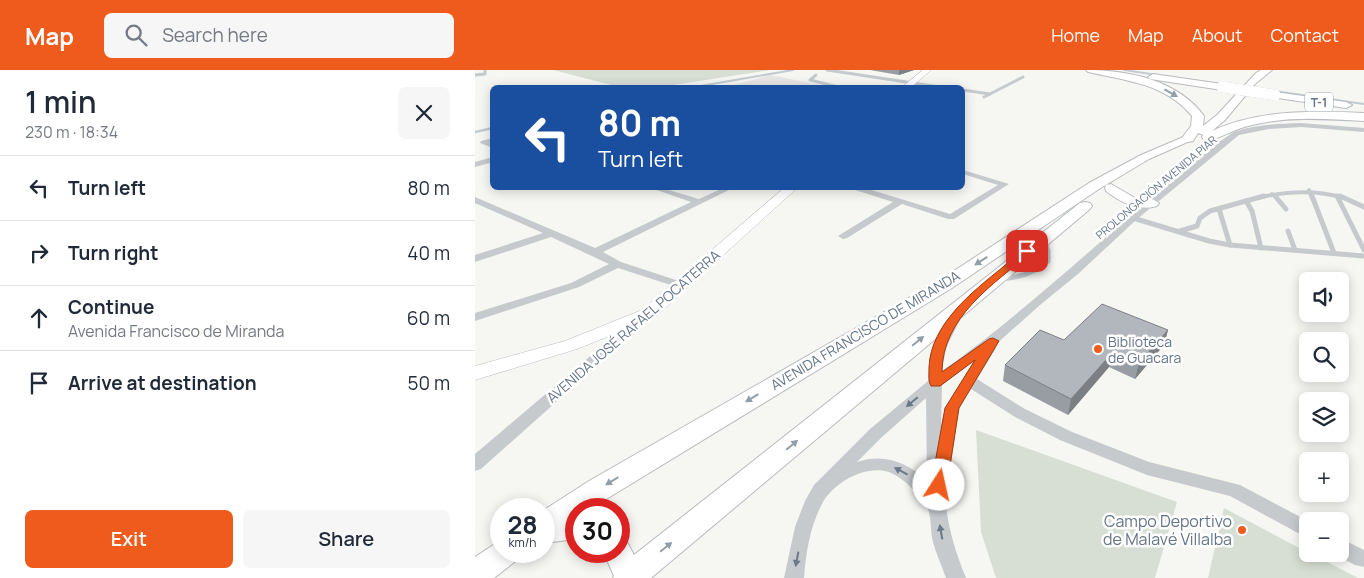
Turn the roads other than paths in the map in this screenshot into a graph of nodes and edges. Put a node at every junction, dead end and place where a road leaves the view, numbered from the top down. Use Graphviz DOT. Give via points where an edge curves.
graph roads {
  1 [pos="485,70"];
  2 [pos="827,70"];
  3 [pos="927,70"];
  4 [pos="1091,70"];
  5 [pos="1107,70"];
  6 [pos="1142,70"];
  7 [pos="1267,70"];
  8 [pos="1278,70"];
  9 [pos="475,75"];
  10 [pos="816,76"];
  11 [pos="1023,77"];
  12 [pos="1224,84"];
  13 [pos="830,85"];
  14 [pos="907,85"];
  15 [pos="965,90"];
  16 [pos="1276,91"];
  17 [pos="990,94"];
  18 [pos="984,97"];
  19 [pos="1355,99"];
  20 [pos="1364,108"];
  21 [pos="1364,118"];
  22 [pos="1364,130"];
  23 [pos="1208,137"];
  24 [pos="1188,138"];
  25 [pos="490,141"];
  26 [pos="490,145"];
  27 [pos="490,160"];
  28 [pos="475,165"];
  29 [pos="965,173"];
  30 [pos="1111,188"];
  31 [pos="661,190"];
  32 [pos="725,190"];
  33 [pos="789,190"];
  34 [pos="865,190"];
  35 [pos="1309,190"];
  36 [pos="1272,194"];
  37 [pos="1337,196"];
  38 [pos="901,201"];
  39 [pos="1246,201"];
  40 [pos="699,202"];
  41 [pos="1152,203"];
  42 [pos="478,204"];
  43 [pos="1364,207"];
  44 [pos="1286,208"];
  45 [pos="1219,209"];
  46 [pos="1133,218"];
  47 [pos="1288,231"];
  48 [pos="1179,232"];
  49 [pos="552,233"];
  50 [pos="843,236"];
  51 [pos="1230,245"];
  52 [pos="1261,248"];
  53 [pos="1295,250"];
  54 [pos="1364,250"];
  55 [pos="595,252"];
  56 [pos="1334,253"];
  57 [pos="1364,256"];
  58 [pos="475,259"];
  59 [pos="617,264"];
  60 [pos="681,285"];
  61 [pos="974,296"];
  62 [pos="648,314"];
  63 [pos="475,317"];
  64 [pos="993,341"];
  65 [pos="475,373"];
  66 [pos="969,381"];
  67 [pos="935,383"];
  68 [pos="475,464"];
  69 [pos="828,481"];
  70 [pos="936,504"];
  71 [pos="555,518"];
  72 [pos="1299,526"];
  73 [pos="1349,552"];
  74 [pos="1362,559"];
  75 [pos="490,563"];
  76 [pos="622,563"];
  77 [pos="475,574"];
  78 [pos="629,578"];
  79 [pos="794,578"];
  80 [pos="956,578"];
  1 -- 9 [label="lane" via="485,74"];
  2 -- 14 [label="lane"];
  3 -- 14 [label="street"];
  4 -- 24 [label="highway, one-way" via="1164,88 1185,100 1198,116 1197,126"];
  5 -- 12 [label="highway, T-1"];
  6 -- 12 [label="highway, T-1"];
  7 -- 24 [label="highway" via="1209,128"];
  8 -- 23 [label="highway" via="1265,77 1227,121"];
  10 -- 13 [label="lane" via="810,80"];
  11 -- 17 [label="lane"];
  12 -- 16 [label="highway, T-1, bridge"];
  15 -- 17 [label="lane"];
  16 -- 19 [label="highway, T-1"];
  16 -- 20 [label="highway, T-1"];
  17 -- 18 [label="lane"];
  21 -- 23 [label="highway" via="1302,117 1256,121"];
  22 -- 41 [label="street, PROLONGACIÓN AVENIDA PIAR" via="1283,125 1237,133"];
  23 -- 30 [label="main road, AVENIDA FRANCISCO DE MIRANDA"];
  24 -- 71 [label="main road, AVENIDA FRANCISCO DE MIRANDA, one-way" via="1145,157 1094,186 946,284 598,489"];
  25 -- 26 [label="street" via="484,143"];
  27 -- 28 [label="street"];
  29 -- 38 [label="street" via="1005,184 951,217"];
  30 -- 41 [label="main road" via="1131,202"];
  30 -- 61 [label="main road, AVENIDA FRANCISCO DE MIRANDA" via="1079,209"];
  31 -- 40 [label="street"];
  32 -- 40 [label="street"];
  33 -- 60 [label="street, AVENIDA JOSÉ RAFAEL POCATERRA"];
  34 -- 38 [label="street"];
  35 -- 36 [label="lane"];
  35 -- 37 [label="lane"];
  35 -- 56 [label="lane"];
  36 -- 39 [label="lane"];
  36 -- 44 [label="lane"];
  37 -- 43 [label="lane"];
  37 -- 54 [label="lane"];
  38 -- 50 [label="street"];
  39 -- 45 [label="lane"];
  39 -- 52 [label="lane" via="1252,211"];
  40 -- 55 [label="street"];
  41 -- 46 [label="street, PROLONGACIÓN AVENIDA PIAR"];
  42 -- 49 [label="street"];
  45 -- 48 [label="lane" via="1210,211 1197,226"];
  45 -- 51 [label="lane"];
  46 -- 48 [label="lane"];
  46 -- 64 [label="street, PROLONGACIÓN AVENIDA PIAR"];
  47 -- 53 [label="lane"];
  48 -- 51 [label="lane"];
  49 -- 55 [label="street"];
  49 -- 58 [label="street"];
  51 -- 52 [label="lane"];
  52 -- 53 [label="lane"];
  53 -- 56 [label="lane"];
  55 -- 59 [label="street"];
  56 -- 57 [label="lane"];
  59 -- 60 [label="street"];
  59 -- 63 [label="street" via="575,285"];
  60 -- 62 [label="street, AVENIDA JOSÉ RAFAEL POCATERRA"];
  61 -- 67 [label="street" via="950,325 939,348"];
  78 -- 61 [label="main road, AVENIDA FRANCISCO DE MIRANDA, one-way"];
  62 -- 65 [label="street" via="571,345"];
  62 -- 68 [label="street, AVENIDA JOSÉ RAFAEL POCATERRA"];
  64 -- 66 [label="street"];
  64 -- 67 [label="street"];
  66 -- 70 [label="street" via="952,408"];
  66 -- 72 [label="street" via="1020,413 1066,436 1147,468 1234,490"];
  67 -- 69 [label="street, one-way" via="876,433"];
  67 -- 70 [label="street"];
  70 -- 69 [label="street, one-way" via="917,480 897,468 874,464"];
  69 -- 79 [label="street, one-way" via="814,502 802,532"];
  80 -- 70 [label="street, one-way" via="943,541"];
  73 -- 74 [label="street"];
  75 -- 77 [label="main road"];
  76 -- 78 [label="main road"];
}
